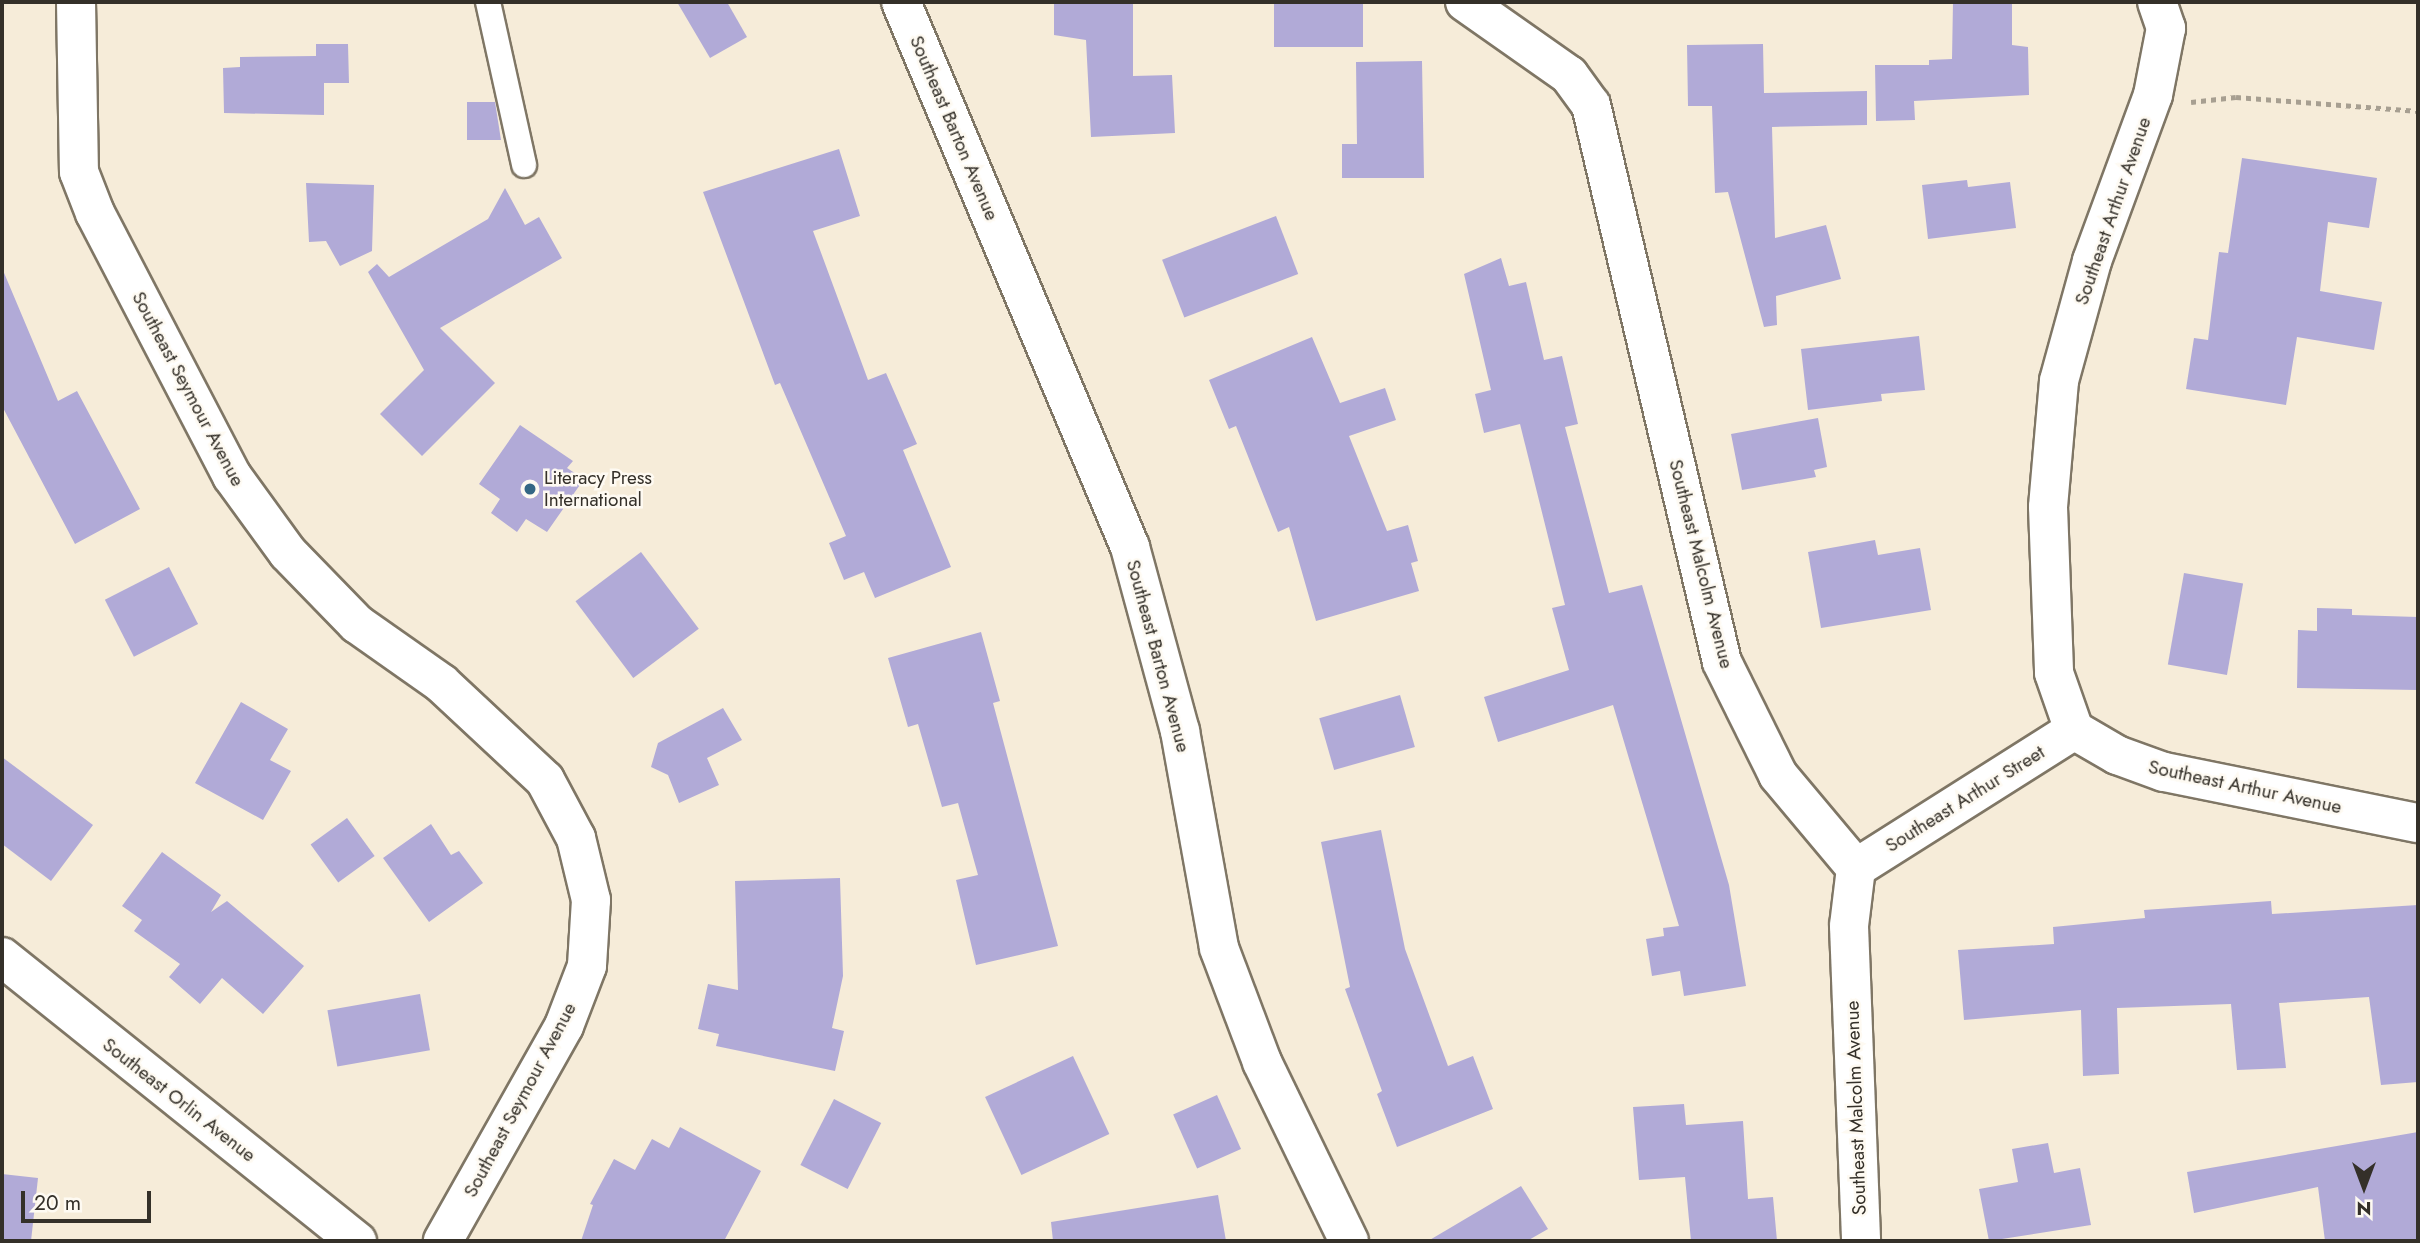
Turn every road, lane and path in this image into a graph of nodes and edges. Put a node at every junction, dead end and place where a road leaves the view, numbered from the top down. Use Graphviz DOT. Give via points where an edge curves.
graph roads {
  1 [pos="76,2"];
  2 [pos="488,2"];
  3 [pos="901,2"];
  4 [pos="1465,2"];
  5 [pos="2157,2"];
  6 [pos="2180,103"];
  7 [pos="2418,111"];
  8 [pos="524,165"];
  9 [pos="2074,730"];
  10 [pos="2418,823"];
  11 [pos="1856,868"];
  12 [pos="2,957"];
  13 [pos="357,1241"];
  14 [pos="443,1241"];
  15 [pos="1349,1241"];
  16 [pos="1861,1241"];
  1 -- 14 [label="street, Southeast Seymour Avenue" via="79,172 95,213 232,476 288,553 357,624 440,683 545,780 576,838 591,900 587,966 564,1026"];
  2 -- 8 [label="lane"];
  3 -- 15 [label="street, Southeast Barton Avenue" via="1130,547 1180,731 1219,948 1262,1062"];
  4 -- 11 [label="street, Southeast Malcolm Avenue" via="1569,75 1591,105 1722,662 1778,775"];
  5 -- 9 [label="street, Southeast Arthur Avenue" via="2166,28 2155,84 2092,261 2059,381 2048,507 2049,618 2054,673"];
  6 -- 7 [label="path" via="2236,97"];
  9 -- 10 [label="street, Southeast Arthur Avenue" via="2117,755 2164,772"];
  9 -- 11 [label="street, Southeast Arthur Street"];
  11 -- 16 [label="street, Southeast Malcolm Avenue" via="1849,926"];
  12 -- 13 [label="street, Southeast Orlin Avenue"];
}
